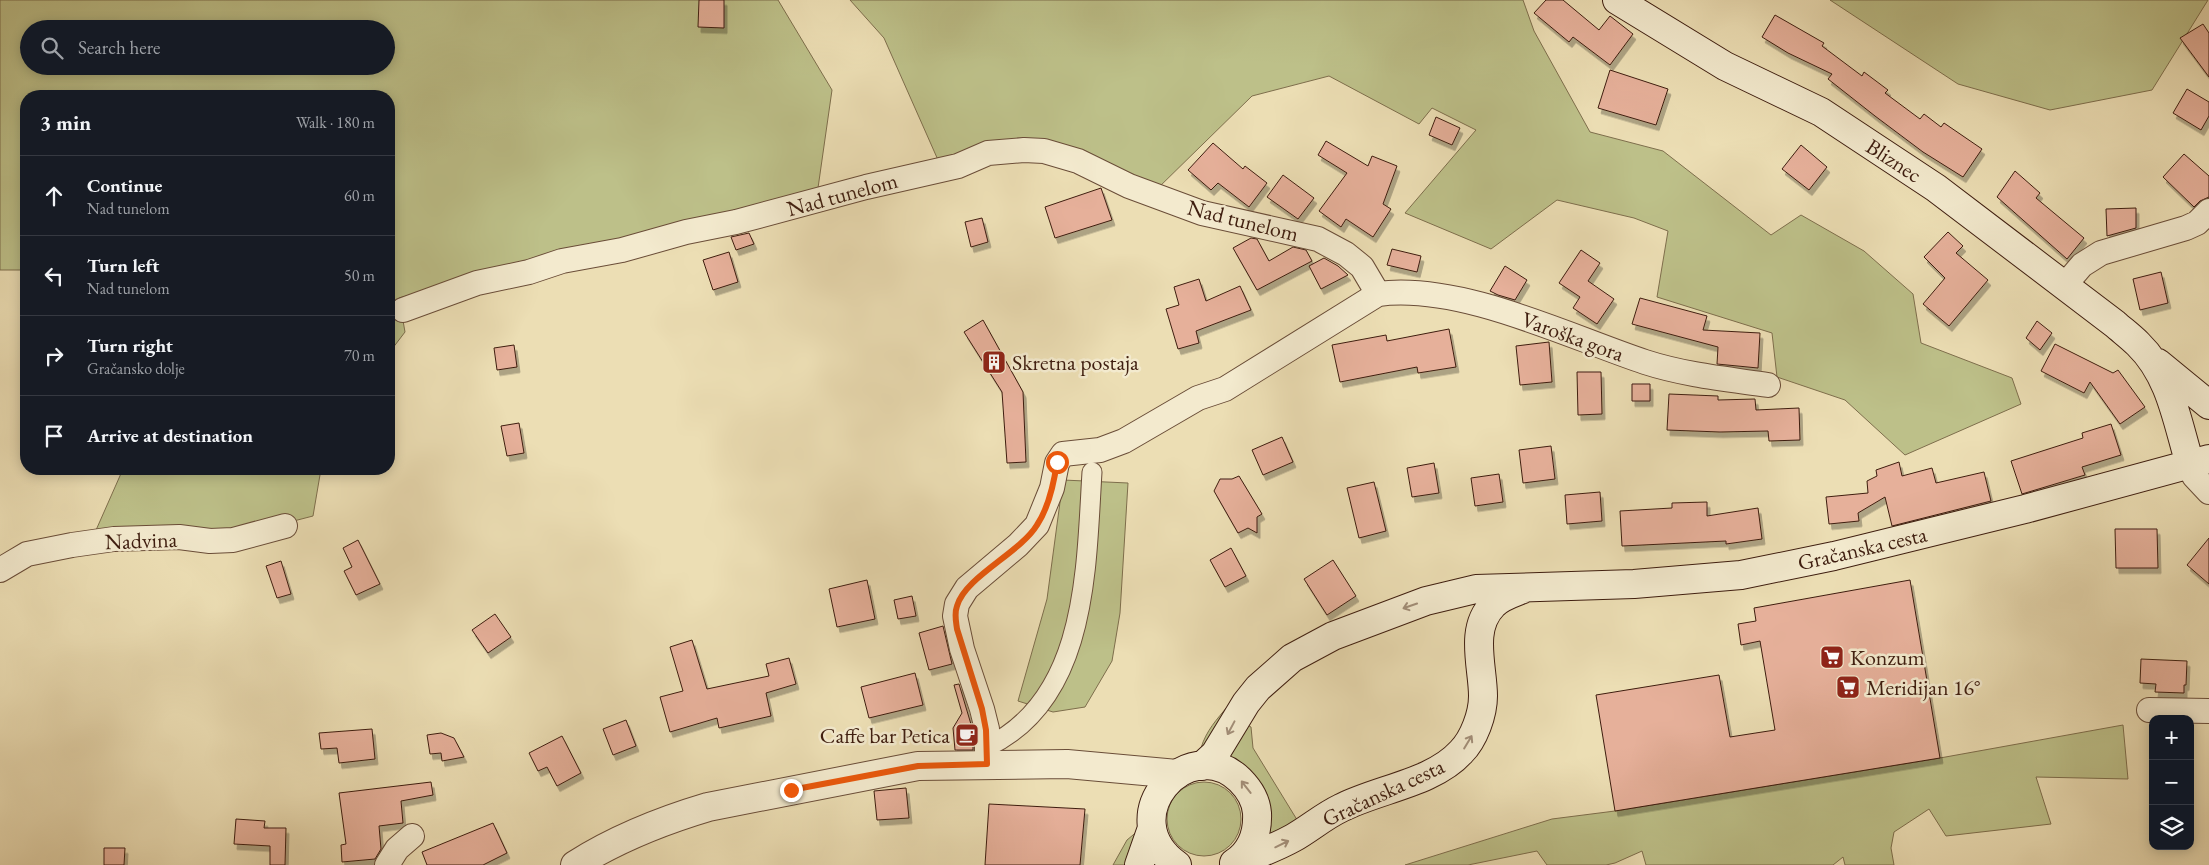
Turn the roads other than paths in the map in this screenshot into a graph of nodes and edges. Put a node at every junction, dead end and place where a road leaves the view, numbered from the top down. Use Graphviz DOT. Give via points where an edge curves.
graph roads {
  1 [pos="1617,0"];
  2 [pos="2209,211"];
  3 [pos="2064,286"];
  4 [pos="1378,294"];
  5 [pos="404,310"];
  6 [pos="2147,354"];
  7 [pos="1768,385"];
  8 [pos="2209,405"];
  9 [pos="2199,461"];
  10 [pos="1092,472"];
  11 [pos="2209,492"];
  12 [pos="285,526"];
  13 [pos="0,570"];
  14 [pos="1527,588"];
  15 [pos="1444,596"];
  16 [pos="1479,636"];
  17 [pos="2149,710"];
  18 [pos="2209,711"];
  19 [pos="987,756"];
  20 [pos="1100,766"];
  21 [pos="1190,770"];
  22 [pos="1152,820"];
  23 [pos="412,836"];
  24 [pos="1234,863"];
  25 [pos="386,865"];
  26 [pos="575,865"];
  27 [pos="1139,865"];
  28 [pos="1177,865"];
  1 -- 3 [label="main road, Bliznec" via="1725,66 1821,112 1936,188"];
  2 -- 3 [label="street" via="2198,223 2186,228 2101,253 2082,265"];
  3 -- 6 [label="main road, Bliznec" via="2115,324"];
  4 -- 5 [label="street, Nad tunelom" via="1362,267 1318,239 1202,213 1129,186 1078,161 1044,151 1024,150 988,153 958,166 622,250 562,261 477,283"];
  4 -- 7 [label="street, Varoška gora" via="1416,293 1456,300 1517,316 1665,368"];
  4 -- 19 [label="street" via="1241,380 1198,398 1124,441 1100,450 1063,454 1057,462 1052,488 1037,525 967,588 957,604 957,629 982,709"];
  6 -- 8 [label="main road, Bliznec"];
  6 -- 9 [label="main road, Bliznec" via="2168,390"];
  9 -- 11 [label="street" via="2194,476"];
  9 -- 14 [label="main road, Gračanska cesta" via="2025,509 1834,556 1741,574 1683,581"];
  10 -- 19 [label="street" via="1084,573 1068,652 1054,685 1033,713"];
  12 -- 13 [label="street, Nadvina" via="233,540 179,537 114,539 72,545 27,554"];
  14 -- 15 [label="main road, Gračanska cesta" via="1476,589"];
  14 -- 16 [label="main road, Gračanska cesta" via="1494,603 1482,622"];
  15 -- 16 [label="main road" via="1465,603 1472,612"];
  15 -- 21 [label="main road, Gračanska cesta, one-way" via="1388,614 1292,658 1258,688 1215,754"];
  24 -- 16 [label="main road, Gračanska cesta, one-way" via="1294,838 1340,808 1431,773 1463,751 1473,734 1483,698"];
  17 -- 18 [label="street"];
  19 -- 20 [label="main road"];
  19 -- 26 [label="main road" via="918,766 708,807 628,836"];
  20 -- 21 [label="main road"];
  20 -- 22 [label="main road" via="1132,782 1145,793"];
  21 -- 22 [label="main road, Gračanska cesta" via="1160,790"];
  24 -- 21 [label="main road, one-way" via="1244,855 1255,837 1258,824 1254,801 1236,776 1215,767"];
  22 -- 27 [label="main road"];
  22 -- 28 [label="main road" via="1159,848"];
  23 -- 25 [label="street"];
}
